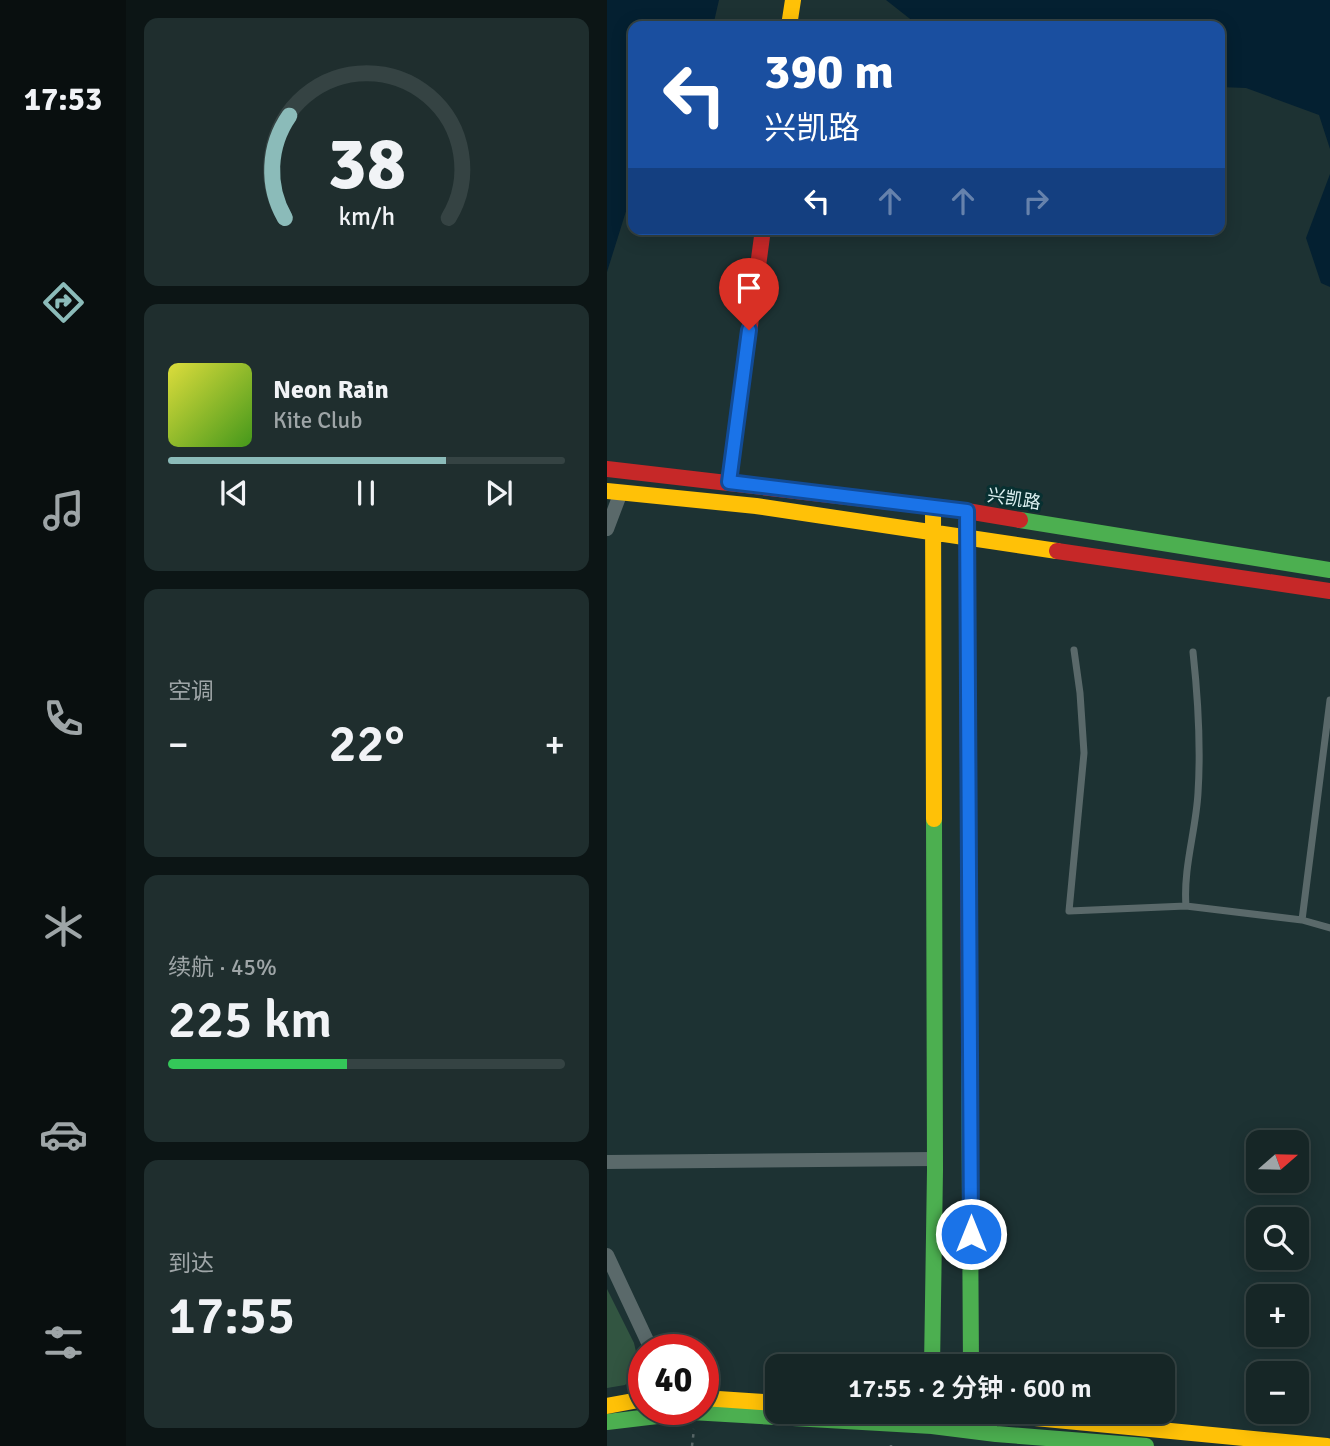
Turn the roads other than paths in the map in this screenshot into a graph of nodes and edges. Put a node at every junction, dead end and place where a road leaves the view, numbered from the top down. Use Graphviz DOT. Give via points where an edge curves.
graph roads {
  1 [pos="793,0"];
  2 [pos="790,21"];
  3 [pos="762,235"];
  4 [pos="607,469"];
  5 [pos="729,482"];
  6 [pos="614,491"];
  7 [pos="933,507"];
  8 [pos="967,511"];
  9 [pos="607,529"];
  10 [pos="934,533"];
  11 [pos="967,536"];
  12 [pos="1330,570"];
  13 [pos="1330,591"];
  14 [pos="1074,650"];
  15 [pos="1193,652"];
  16 [pos="1330,700"];
  17 [pos="1186,906"];
  18 [pos="1302,920"];
  19 [pos="1330,928"];
  20 [pos="935,1159"];
  21 [pos="607,1162"];
  22 [pos="607,1255"];
  23 [pos="644,1334"];
  24 [pos="932,1354"];
  25 [pos="971,1354"];
  26 [pos="719,1399"];
  27 [pos="628,1402"];
  28 [pos="765,1403"];
  29 [pos="607,1406"];
  30 [pos="765,1414"];
  31 [pos="607,1422"];
  32 [pos="948,1424"];
  33 [pos="971,1424"];
  34 [pos="1097,1424"];
  35 [pos="971,1431"];
  36 [pos="1146,1446"];
  37 [pos="1327,1446"];
  1 -- 2 [label="street"];
  3 -- 5 [label="street"];
  4 -- 5 [label="street, 兴凯路"];
  5 -- 7 [label="street, 兴凯路"];
  6 -- 9 [label="street"];
  6 -- 10 [label="street" via="756,506"];
  7 -- 8 [label="street, 兴凯路"];
  7 -- 10 [label="street"];
  8 -- 11 [label="street"];
  8 -- 12 [label="street, 兴凯路"];
  10 -- 11 [label="street"];
  10 -- 20 [label="street"];
  11 -- 13 [label="street"];
  11 -- 25 [label="street"];
  14 -- 17 [label="lane" via="1084,753 1069,911"];
  15 -- 17 [label="lane" via="1198,793"];
  16 -- 18 [label="lane"];
  17 -- 18 [label="lane"];
  18 -- 19 [label="lane"];
  20 -- 21 [label="street"];
  20 -- 24 [label="street"];
  22 -- 23 [label="street"];
  26 -- 28 [label="street"];
  27 -- 29 [label="street"];
  30 -- 31 [label="street" via="691,1412"];
  32 -- 35 [label="street"];
  33 -- 35 [label="street"];
  34 -- 37 [label="street"];
  35 -- 36 [label="street"];
}
